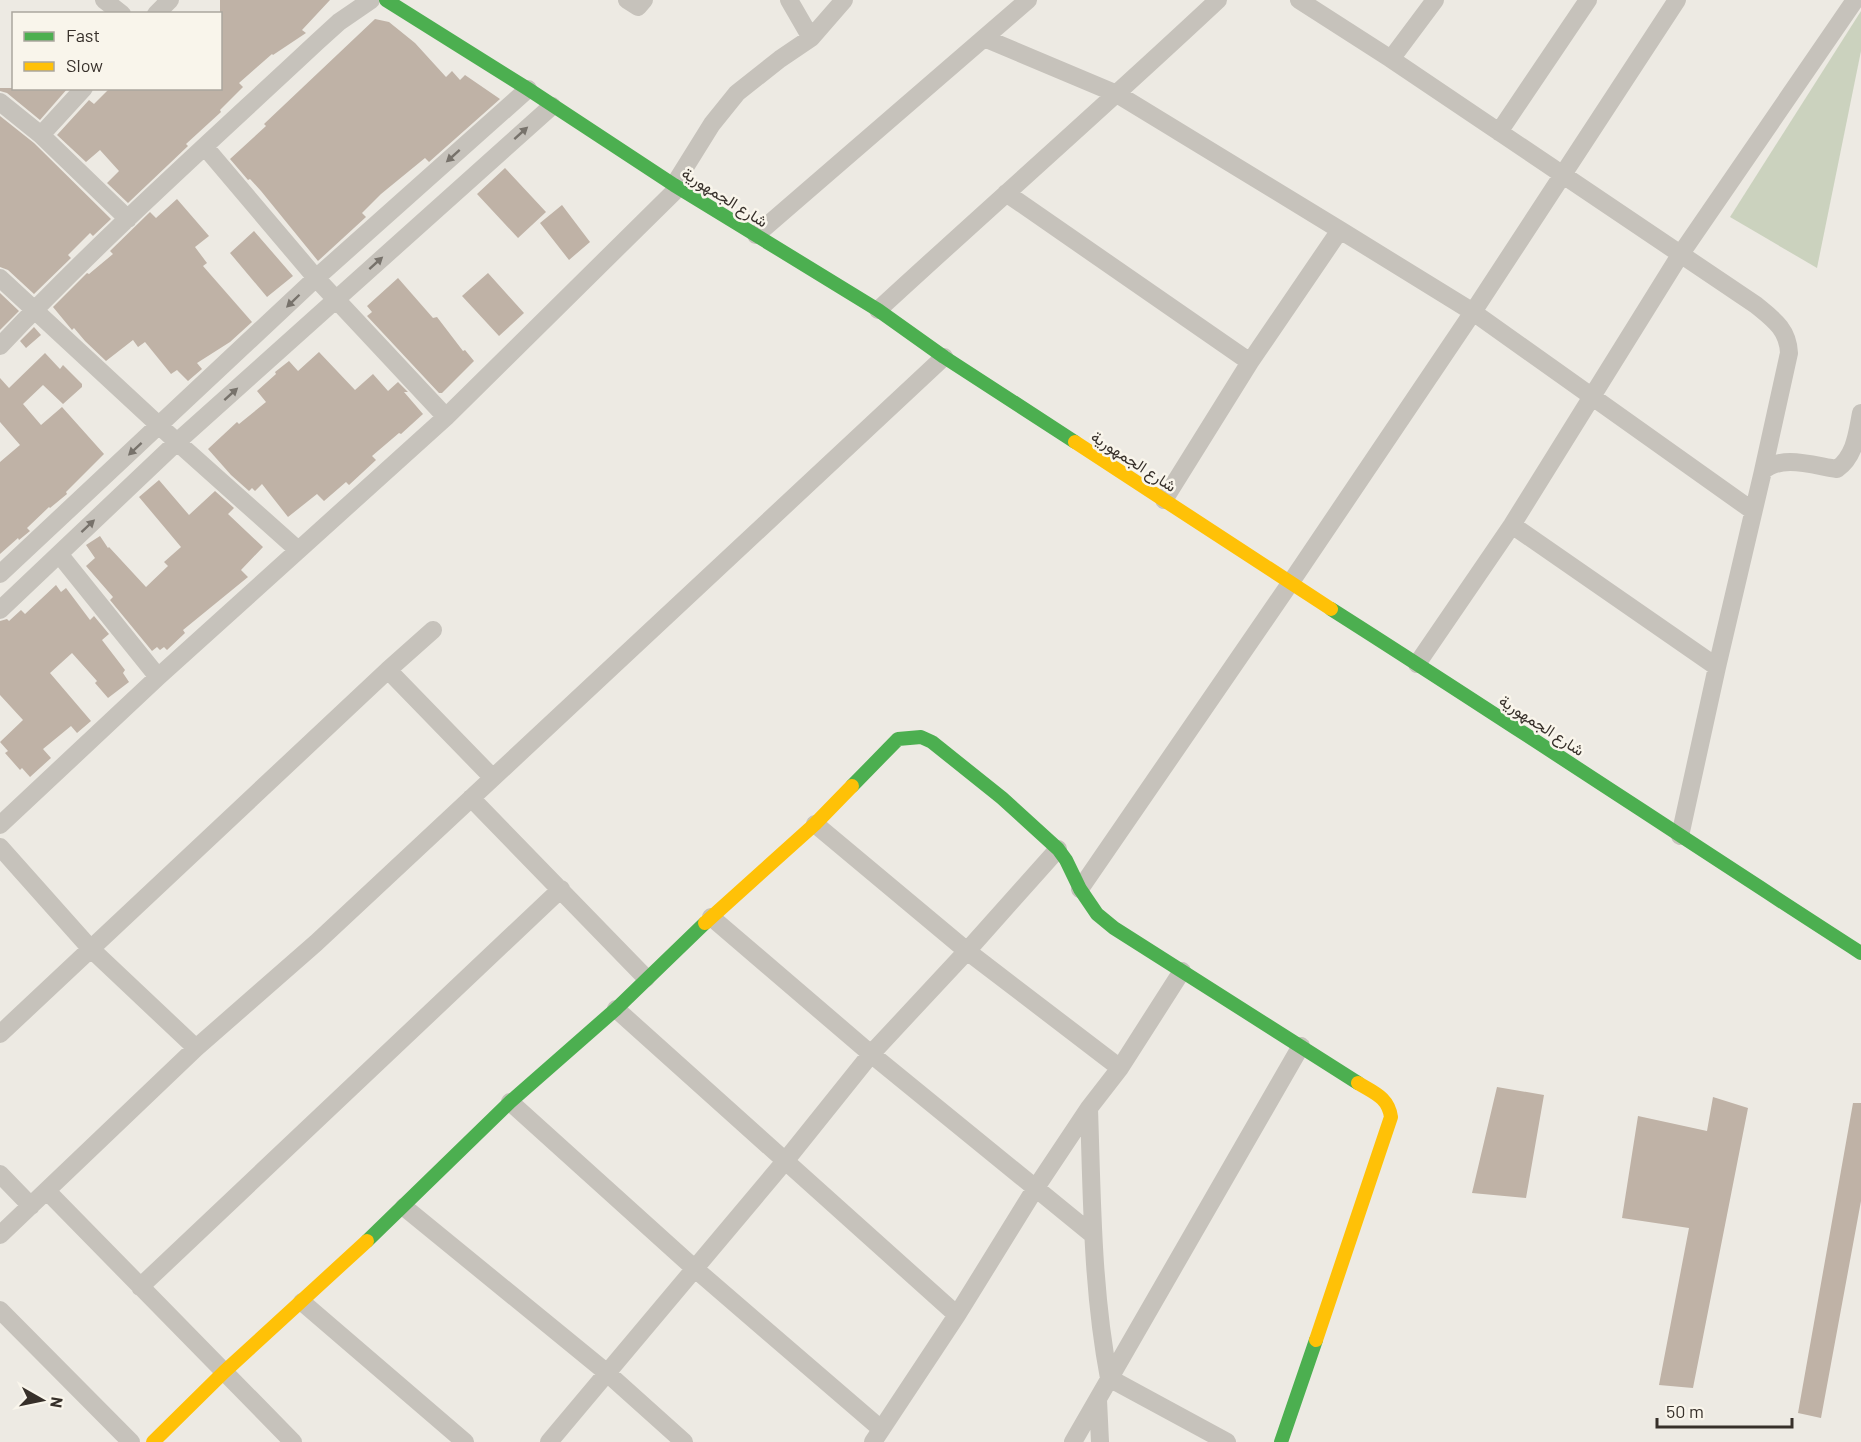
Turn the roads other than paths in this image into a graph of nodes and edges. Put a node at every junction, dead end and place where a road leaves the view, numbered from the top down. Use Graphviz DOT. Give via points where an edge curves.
graph roads {
  1 [pos="104,0"];
  2 [pos="170,0"];
  3 [pos="371,0"];
  4 [pos="386,0"];
  5 [pos="627,0"];
  6 [pos="644,0"];
  7 [pos="789,0"];
  8 [pos="843,0"];
  9 [pos="1028,0"];
  10 [pos="1218,0"];
  11 [pos="1299,0"];
  12 [pos="1435,0"];
  13 [pos="1588,0"];
  14 [pos="1677,0"];
  15 [pos="1855,0"];
  16 [pos="119,12"];
  17 [pos="158,12"];
  18 [pos="811,38"];
  19 [pos="984,38"];
  20 [pos="1391,59"];
  21 [pos="528,89"];
  22 [pos="82,90"];
  23 [pos="1117,94"];
  24 [pos="0,102"];
  25 [pos="552,106"];
  26 [pos="1499,132"];
  27 [pos="41,135"];
  28 [pos="205,147"];
  29 [pos="1562,174"];
  30 [pos="676,186"];
  31 [pos="1006,193"];
  32 [pos="128,219"];
  33 [pos="1340,230"];
  34 [pos="756,235"];
  35 [pos="1680,255"];
  36 [pos="0,278"];
  37 [pos="316,278"];
  38 [pos="335,299"];
  39 [pos="35,309"];
  40 [pos="878,310"];
  41 [pos="1473,312"];
  42 [pos="0,346"];
  43 [pos="944,357"];
  44 [pos="1250,362"];
  45 [pos="1592,397"];
  46 [pos="1861,413"];
  47 [pos="446,417"];
  48 [pos="160,425"];
  49 [pos="177,442"];
  50 [pos="1764,471"];
  51 [pos="1164,500"];
  52 [pos="1753,511"];
  53 [pos="1512,525"];
  54 [pos="298,550"];
  55 [pos="59,554"];
  56 [pos="0,574"];
  57 [pos="1291,582"];
  58 [pos="0,610"];
  59 [pos="434,630"];
  60 [pos="1417,664"];
  61 [pos="1717,667"];
  62 [pos="388,669"];
  63 [pos="158,677"];
  64 [pos="492,777"];
  65 [pos="471,798"];
  66 [pos="815,824"];
  67 [pos="0,825"];
  68 [pos="1680,836"];
  69 [pos="0,847"];
  70 [pos="1058,849"];
  71 [pos="561,889"];
  72 [pos="1080,889"];
  73 [pos="711,917"];
  74 [pos="90,948"];
  75 [pos="968,951"];
  76 [pos="1861,953"];
  77 [pos="1182,971"];
  78 [pos="646,978"];
  79 [pos="616,1009"];
  80 [pos="0,1034"];
  81 [pos="1301,1046"];
  82 [pos="196,1048"];
  83 [pos="871,1054"];
  84 [pos="1120,1068"];
  85 [pos="510,1102"];
  86 [pos="1089,1108"];
  87 [pos="786,1160"];
  88 [pos="0,1174"];
  89 [pos="1035,1190"];
  90 [pos="47,1191"];
  91 [pos="31,1206"];
  92 [pos="404,1207"];
  93 [pos="0,1235"];
  94 [pos="1093,1235"];
  95 [pos="694,1268"];
  96 [pos="140,1287"];
  97 [pos="302,1302"];
  98 [pos="0,1310"];
  99 [pos="957,1315"];
  100 [pos="224,1372"];
  101 [pos="606,1372"];
  102 [pos="1109,1378"];
  103 [pos="1098,1400"];
  104 [pos="877,1436"];
  105 [pos="131,1442"];
  106 [pos="153,1442"];
  107 [pos="293,1442"];
  108 [pos="465,1442"];
  109 [pos="549,1442"];
  110 [pos="684,1442"];
  111 [pos="1073,1442"];
  112 [pos="1100,1442"];
  113 [pos="1227,1442"];
  114 [pos="1281,1442"];
  1 -- 16 [label="street"];
  2 -- 17 [label="street"];
  3 -- 28 [label="street" via="339,22"];
  4 -- 21 [label="street, شارع الجمهورية"];
  5 -- 6 [label="street" via="638,7"];
  7 -- 18 [label="street"];
  8 -- 18 [label="street"];
  9 -- 19 [label="street"];
  10 -- 23 [label="street"];
  11 -- 20 [label="street"];
  12 -- 20 [label="street"];
  13 -- 26 [label="street"];
  14 -- 29 [label="street"];
  15 -- 35 [label="street"];
  18 -- 30 [label="street" via="737,93 712,124"];
  19 -- 23 [label="street"];
  19 -- 34 [label="street"];
  20 -- 26 [label="street"];
  21 -- 25 [label="street, شارع الجمهورية"];
  21 -- 37 [label="street, one-way"];
  22 -- 27 [label="street"];
  23 -- 31 [label="street"];
  23 -- 33 [label="street"];
  24 -- 27 [label="street"];
  25 -- 30 [label="street, شارع الجمهورية"];
  38 -- 25 [label="street, one-way"];
  26 -- 29 [label="street"];
  27 -- 32 [label="street"];
  28 -- 32 [label="street"];
  28 -- 37 [label="street"];
  29 -- 35 [label="street"];
  29 -- 41 [label="street"];
  30 -- 34 [label="street, شارع الجمهورية"];
  30 -- 47 [label="street"];
  31 -- 40 [label="street"];
  31 -- 44 [label="street"];
  32 -- 39 [label="street"];
  33 -- 41 [label="street"];
  33 -- 44 [label="street"];
  34 -- 40 [label="street, شارع الجمهورية"];
  35 -- 45 [label="street"];
  35 -- 50 [label="street" via="1777,322 1789,341"];
  36 -- 39 [label="street"];
  37 -- 38 [label="street"];
  37 -- 48 [label="street, one-way"];
  38 -- 47 [label="street"];
  49 -- 38 [label="street, one-way"];
  39 -- 42 [label="street"];
  39 -- 48 [label="street"];
  40 -- 43 [label="street, شارع الجمهورية"];
  41 -- 45 [label="street"];
  41 -- 57 [label="street"];
  43 -- 51 [label="street, شارع الجمهورية"];
  43 -- 64 [label="street"];
  44 -- 51 [label="street"];
  45 -- 52 [label="street"];
  45 -- 53 [label="street"];
  46 -- 50 [label="street" via="1852,451 1847,462 1837,469 1780,462 1770,464"];
  47 -- 54 [label="street"];
  48 -- 49 [label="street"];
  48 -- 56 [label="street, one-way"];
  49 -- 54 [label="street"];
  55 -- 49 [label="street, one-way"];
  50 -- 52 [label="street"];
  51 -- 57 [label="street, شارع الجمهورية"];
  52 -- 61 [label="street"];
  53 -- 60 [label="street"];
  53 -- 61 [label="street"];
  54 -- 63 [label="street"];
  55 -- 58 [label="street"];
  55 -- 63 [label="street"];
  57 -- 60 [label="street, شارع الجمهورية"];
  57 -- 72 [label="street"];
  59 -- 62 [label="street"];
  60 -- 68 [label="street, شارع الجمهورية"];
  61 -- 68 [label="street"];
  62 -- 64 [label="street"];
  62 -- 74 [label="street"];
  63 -- 67 [label="street"];
  64 -- 65 [label="street"];
  65 -- 71 [label="street"];
  65 -- 82 [label="street" via="316,943"];
  66 -- 70 [label="street" via="898,739 921,736"];
  66 -- 73 [label="street"];
  66 -- 75 [label="street"];
  68 -- 76 [label="street, شارع الجمهورية"];
  69 -- 74 [label="street"];
  70 -- 72 [label="street"];
  70 -- 75 [label="street"];
  71 -- 78 [label="street"];
  71 -- 96 [label="street"];
  72 -- 77 [label="street" via="1097,914 1114,928"];
  73 -- 78 [label="street"];
  73 -- 83 [label="street"];
  74 -- 80 [label="street"];
  74 -- 82 [label="street"];
  75 -- 83 [label="street"];
  75 -- 84 [label="street"];
  77 -- 81 [label="street"];
  77 -- 84 [label="street"];
  78 -- 79 [label="street"];
  79 -- 85 [label="street"];
  79 -- 87 [label="street"];
  81 -- 102 [label="street"];
  81 -- 114 [label="street" via="1382,1098 1389,1105 1390,1117"];
  82 -- 90 [label="street"];
  83 -- 87 [label="street"];
  83 -- 89 [label="street"];
  84 -- 86 [label="street"];
  85 -- 92 [label="street"];
  85 -- 95 [label="street"];
  86 -- 89 [label="street"];
  86 -- 94 [label="street"];
  87 -- 95 [label="street"];
  87 -- 99 [label="street"];
  88 -- 91 [label="street"];
  89 -- 94 [label="street"];
  89 -- 99 [label="street"];
  90 -- 91 [label="street"];
  90 -- 96 [label="street"];
  91 -- 93 [label="street"];
  92 -- 97 [label="street"];
  92 -- 101 [label="street"];
  94 -- 102 [label="street"];
  95 -- 101 [label="street"];
  95 -- 104 [label="street"];
  96 -- 100 [label="street"];
  97 -- 100 [label="street"];
  97 -- 108 [label="street"];
  98 -- 105 [label="street"];
  99 -- 104 [label="street"];
  100 -- 106 [label="street"];
  100 -- 107 [label="street"];
  101 -- 109 [label="street"];
  101 -- 110 [label="street"];
  102 -- 103 [label="street"];
  102 -- 113 [label="street"];
  103 -- 111 [label="street"];
  103 -- 112 [label="street"];
}
